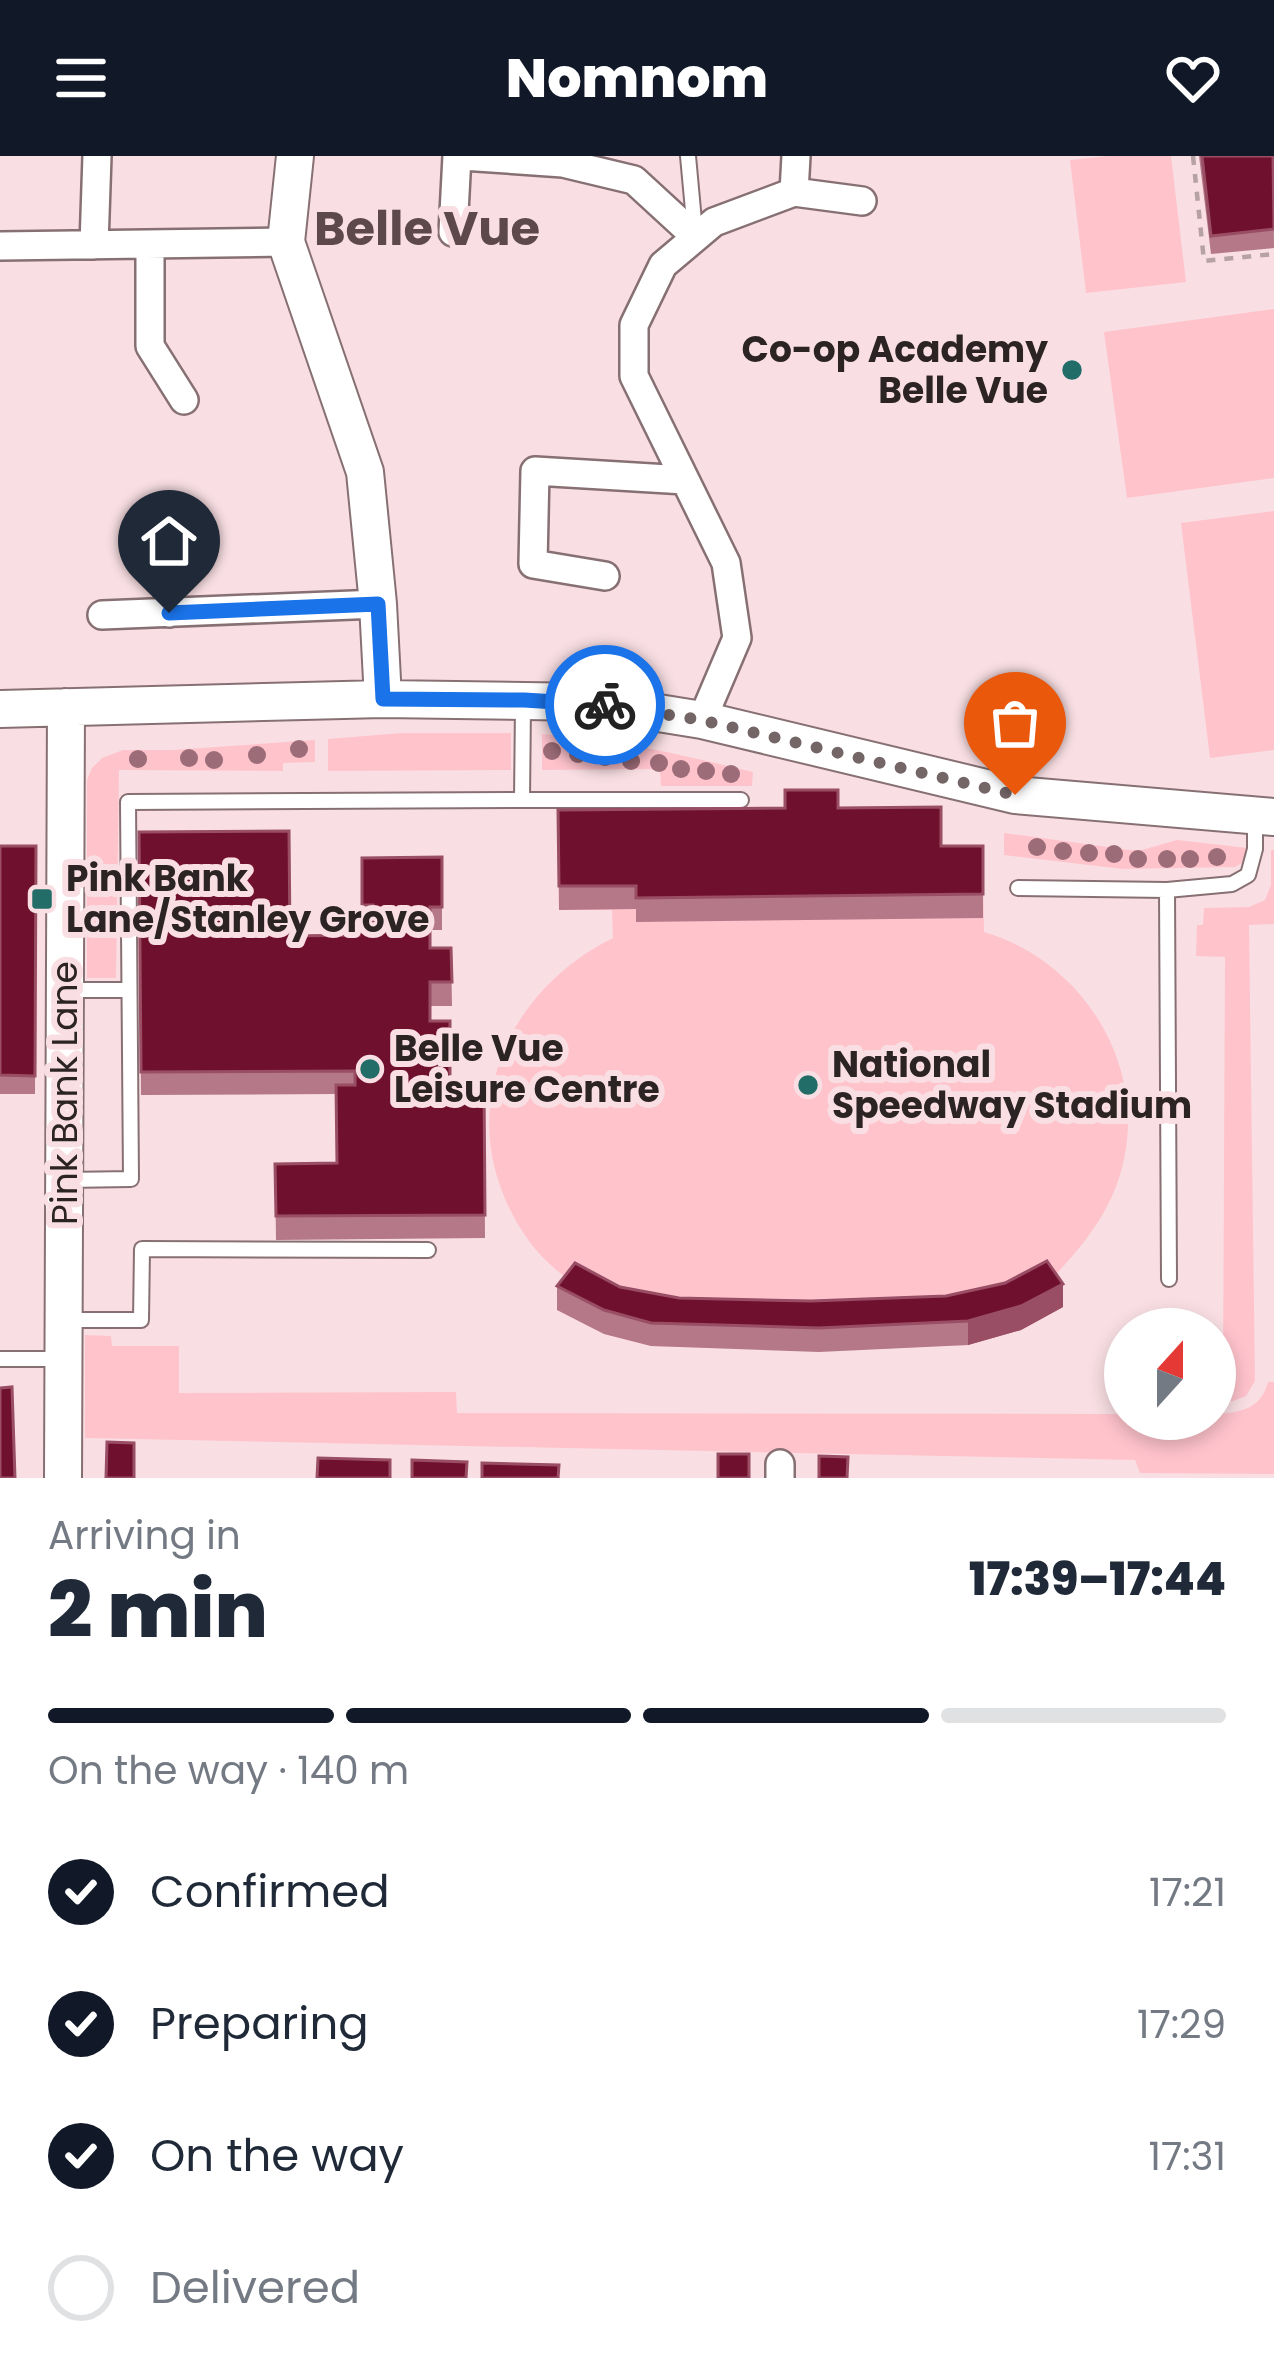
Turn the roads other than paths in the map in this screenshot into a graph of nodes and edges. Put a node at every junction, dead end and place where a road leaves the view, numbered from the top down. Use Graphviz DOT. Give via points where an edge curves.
graph roads {
  1 [pos="97,156"];
  2 [pos="295,156"];
  3 [pos="460,156"];
  4 [pos="688,156"];
  5 [pos="796,156"];
  6 [pos="794,192"];
  7 [pos="862,201"];
  8 [pos="453,232"];
  9 [pos="696,237"];
  10 [pos="286,242"];
  11 [pos="94,244"];
  12 [pos="150,244"];
  13 [pos="0,246"];
  14 [pos="184,400"];
  15 [pos="685,480"];
  16 [pos="166,514"];
  17 [pos="605,576"];
  18 [pos="378,604"];
  19 [pos="169,613"];
  20 [pos="102,615"];
  21 [pos="383,699"];
  22 [pos="524,700"];
  23 [pos="66,707"];
  24 [pos="0,709"];
  25 [pos="701,720"];
  26 [pos="522,800"];
  27 [pos="741,800"];
  28 [pos="1265,817"];
  29 [pos="1018,888"];
  30 [pos="1167,890"];
  31 [pos="65,990"];
  32 [pos="128,990"];
  33 [pos="63,1180"];
  34 [pos="428,1250"];
  35 [pos="1169,1280"];
  36 [pos="62,1320"];
  37 [pos="0,1359"];
  38 [pos="62,1359"];
  39 [pos="63,1478"];
  1 -- 11 [label="street"];
  2 -- 10 [label="street"];
  3 -- 8 [label="street"];
  3 -- 9 [label="street" via="563,163 634,179"];
  4 -- 9 [label="lane"];
  5 -- 6 [label="street"];
  6 -- 7 [label="street"];
  6 -- 9 [label="street" via="714,221"];
  9 -- 15 [label="street" via="663,265 634,325 634,376"];
  10 -- 12 [label="street"];
  10 -- 18 [label="street" via="364,472"];
  11 -- 12 [label="street"];
  11 -- 13 [label="street"];
  12 -- 14 [label="street" via="150,346"];
  15 -- 17 [label="street" via="536,471 533,564"];
  15 -- 25 [label="street" via="726,563 737,638"];
  16 -- 19 [label="street"];
  18 -- 19 [label="street"];
  18 -- 21 [label="street"];
  19 -- 20 [label="street"];
  21 -- 22 [label="street"];
  21 -- 23 [label="street"];
  22 -- 25 [label="street"];
  22 -- 26 [label="lane"];
  23 -- 24 [label="street"];
  23 -- 31 [label="street, Pink Bank Lane"];
  25 -- 28 [label="street" via="1015,795"];
  26 -- 27 [label="lane"];
  26 -- 32 [label="lane" via="128,802"];
  28 -- 30 [label="lane" via="1248,875"];
  29 -- 30 [label="lane"];
  30 -- 35 [label="lane"];
  31 -- 32 [label="lane"];
  31 -- 33 [label="street, Pink Bank Lane"];
  32 -- 33 [label="lane" via="131,1179"];
  33 -- 36 [label="street, Pink Bank Lane"];
  34 -- 36 [label="lane" via="142,1249 141,1320"];
  36 -- 38 [label="street, Pink Bank Lane"];
  37 -- 38 [label="lane"];
  38 -- 39 [label="street, Pink Bank Lane"];
}
